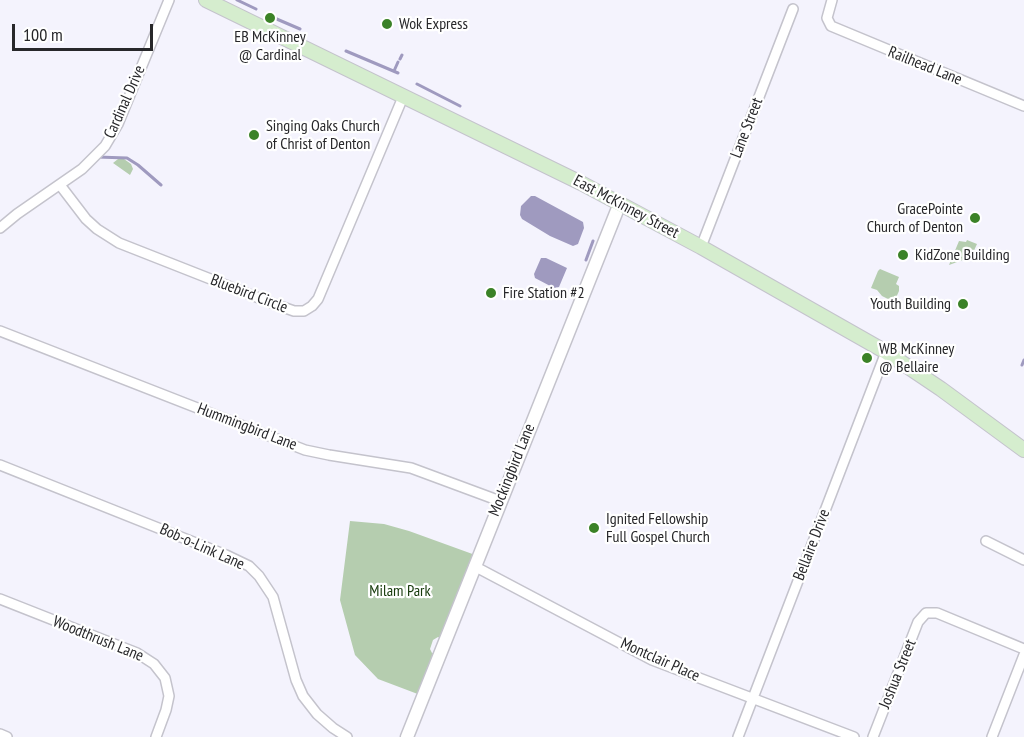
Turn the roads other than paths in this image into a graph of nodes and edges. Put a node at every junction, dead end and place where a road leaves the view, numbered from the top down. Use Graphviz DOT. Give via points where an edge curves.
graph roads {
  1 [pos="170,0"];
  2 [pos="206,0"];
  3 [pos="832,0"];
  4 [pos="793,9"];
  5 [pos="403,97"];
  6 [pos="1024,106"];
  7 [pos="60,185"];
  8 [pos="620,203"];
  9 [pos="0,228"];
  10 [pos="701,247"];
  11 [pos="0,330"];
  12 [pos="886,352"];
  13 [pos="1024,450"];
  14 [pos="0,465"];
  15 [pos="500,501"];
  16 [pos="986,542"];
  17 [pos="1024,560"];
  18 [pos="474,566"];
  19 [pos="0,600"];
  20 [pos="1024,650"];
  21 [pos="1024,655"];
  22 [pos="753,698"];
  23 [pos="0,734"];
  24 [pos="7,737"];
  25 [pos="156,737"];
  26 [pos="347,737"];
  27 [pos="407,737"];
  28 [pos="738,737"];
  29 [pos="854,737"];
  30 [pos="873,737"];
  31 [pos="992,737"];
  1 -- 7 [label="street, Cardinal Drive" via="110,139 88,164"];
  2 -- 5 [label="main road, East McKinney Street"];
  3 -- 6 [label="street, Railhead Lane" via="827,18 836,28"];
  4 -- 10 [label="street, Lane Street"];
  5 -- 7 [label="street, Bluebird Circle" via="318,299 304,311 274,304 119,243 86,219"];
  5 -- 8 [label="main road, East McKinney Street"];
  7 -- 9 [label="street, Cardinal Drive"];
  8 -- 10 [label="main road, East McKinney Street"];
  8 -- 15 [label="street, Mockingbird Lane"];
  10 -- 12 [label="main road, East McKinney Street"];
  11 -- 15 [label="street, Hummingbird Lane" via="305,450 411,468"];
  12 -- 13 [label="main road, East McKinney Street"];
  12 -- 22 [label="street, Bellaire Drive"];
  14 -- 26 [label="street, Bob-o-Link Lane" via="249,566 273,597 303,696 317,714"];
  15 -- 18 [label="street, Mockingbird Lane"];
  16 -- 17 [label="street"];
  18 -- 22 [label="street, Montclair Place" via="652,660"];
  18 -- 27 [label="street, Mockingbird Lane"];
  19 -- 25 [label="street, Woodthrush Lane" via="137,653 154,664 165,678 169,696"];
  20 -- 30 [label="street, Joshua Street" via="938,614 926,613 917,624"];
  21 -- 31 [label="street"];
  22 -- 28 [label="street, Bellaire Drive"];
  22 -- 29 [label="street, Montclair Place"];
  23 -- 24 [label="street"];
}
